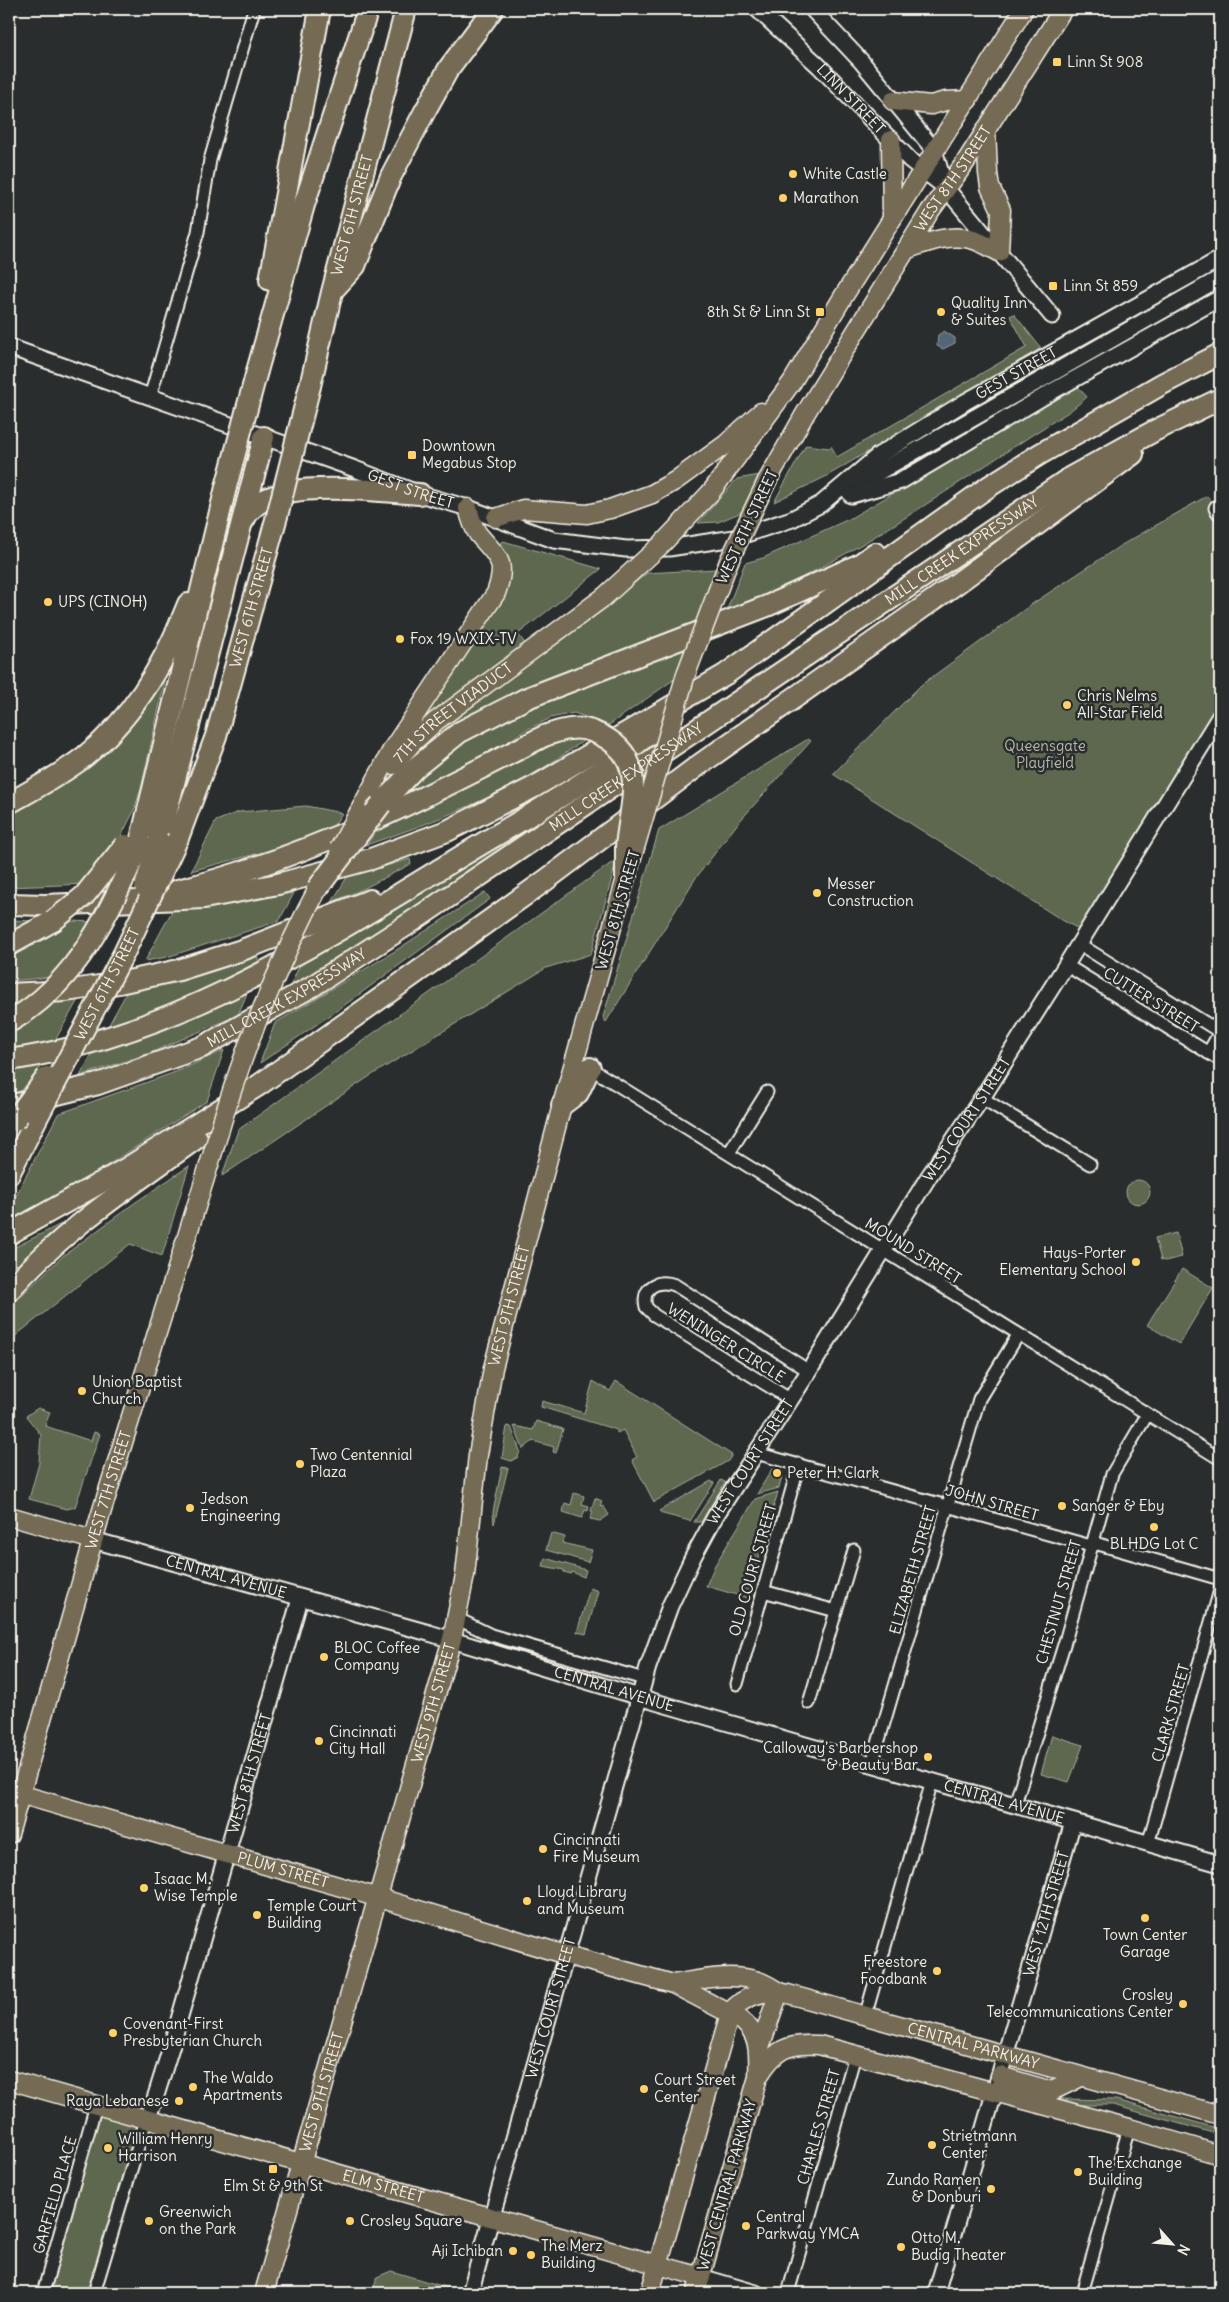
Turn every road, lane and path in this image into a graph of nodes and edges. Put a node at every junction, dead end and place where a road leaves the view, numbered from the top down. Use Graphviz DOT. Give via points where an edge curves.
graph roads {
  1 [pos="254,9"];
  2 [pos="320,9"];
  3 [pos="368,9"];
  4 [pos="406,9"];
  5 [pos="493,9"];
  6 [pos="756,9"];
  7 [pos="812,9"];
  8 [pos="1024,9"];
  9 [pos="1063,9"];
  10 [pos="892,100"];
  11 [pos="968,100"];
  12 [pos="986,129"];
  13 [pos="891,140"];
  14 [pos="934,150"];
  15 [pos="922,170"];
  16 [pos="946,187"];
  17 [pos="892,219"];
  18 [pos="908,249"];
  19 [pos="999,252"];
  20 [pos="1220,259"];
  21 [pos="1220,278"];
  22 [pos="332,292"];
  23 [pos="1220,298"];
  24 [pos="275,303"];
  25 [pos="1052,316"];
  26 [pos="9,347"];
  27 [pos="1220,354"];
  28 [pos="792,382"];
  29 [pos="150,397"];
  30 [pos="1220,399"];
  31 [pos="1154,431"];
  32 [pos="264,437"];
  33 [pos="988,487"];
  34 [pos="420,494"];
  35 [pos="821,504"];
  36 [pos="468,508"];
  37 [pos="496,518"];
  38 [pos="215,532"];
  39 [pos="239,534"];
  40 [pos="726,674"];
  41 [pos="1220,716"];
  42 [pos="9,803"];
  43 [pos="359,812"];
  44 [pos="150,842"];
  45 [pos="445,866"];
  46 [pos="626,878"];
  47 [pos="317,889"];
  48 [pos="134,901"];
  49 [pos="9,904"];
  50 [pos="1079,944"];
  51 [pos="9,945"];
  52 [pos="1066,965"];
  53 [pos="9,994"];
  54 [pos="91,1014"];
  55 [pos="9,1022"];
  56 [pos="1220,1032"];
  57 [pos="1208,1053"];
  58 [pos="9,1060"];
  59 [pos="1220,1060"];
  60 [pos="590,1068"];
  61 [pos="259,1085"];
  62 [pos="767,1092"];
  63 [pos="982,1098"];
  64 [pos="562,1105"];
  65 [pos="11,1119"];
  66 [pos="214,1149"];
  67 [pos="729,1153"];
  68 [pos="1090,1164"];
  69 [pos="9,1174"];
  70 [pos="9,1234"];
  71 [pos="882,1251"];
  72 [pos="9,1291"];
  73 [pos="1018,1335"];
  74 [pos="809,1371"];
  75 [pos="791,1400"];
  76 [pos="1147,1415"];
  77 [pos="756,1453"];
  78 [pos="1220,1460"];
  79 [pos="799,1464"];
  80 [pos="947,1506"];
  81 [pos="9,1516"];
  82 [pos="94,1540"];
  83 [pos="1091,1546"];
  84 [pos="854,1550"];
  85 [pos="1220,1578"];
  86 [pos="1220,1590"];
  87 [pos="763,1591"];
  88 [pos="300,1598"];
  89 [pos="836,1611"];
  90 [pos="456,1618"];
  91 [pos="452,1639"];
  92 [pos="644,1678"];
  93 [pos="737,1684"];
  94 [pos="639,1696"];
  95 [pos="809,1703"];
  96 [pos="872,1764"];
  97 [pos="932,1781"];
  98 [pos="14,1793"];
  99 [pos="1014,1804"];
  100 [pos="1073,1822"];
  101 [pos="9,1834"];
  102 [pos="1148,1844"];
  103 [pos="226,1854"];
  104 [pos="1220,1864"];
  105 [pos="376,1898"];
  106 [pos="566,1955"];
  107 [pos="673,1984"];
  108 [pos="779,1992"];
  109 [pos="730,2013"];
  110 [pos="865,2017"];
  111 [pos="759,2050"];
  112 [pos="855,2055"];
  113 [pos="1005,2056"];
  114 [pos="1000,2076"];
  115 [pos="758,2077"];
  116 [pos="1081,2077"];
  117 [pos="9,2080"];
  118 [pos="995,2093"];
  119 [pos="96,2106"];
  120 [pos="1220,2115"];
  121 [pos="146,2120"];
  122 [pos="1129,2128"];
  123 [pos="1220,2155"];
  124 [pos="301,2163"];
  125 [pos="492,2217"];
  126 [pos="658,2264"];
  127 [pos="698,2285"];
  128 [pos="43,2293"];
  129 [pos="94,2293"];
  130 [pos="264,2293"];
  131 [pos="470,2293"];
  132 [pos="650,2293"];
  133 [pos="756,2293"];
  134 [pos="788,2293"];
  135 [pos="936,2293"];
  136 [pos="1082,2293"];
  1 -- 29 [label="street" via="210,160 198,232"];
  2 -- 24 [label="highway" via="269,283"];
  3 -- 24 [label="highway"];
  4 -- 22 [label="highway, WEST 6TH STREET"];
  5 -- 22 [label="highway" via="449,68 391,176 354,266"];
  6 -- 13 [label="street, LINN STREET" via="814,60"];
  7 -- 10 [label="street, LINN STREET"];
  8 -- 11 [label="main road, WEST 8TH STREET"];
  9 -- 12 [label="main road, WEST 8TH STREET"];
  10 -- 11 [label="main road" via="931,105"];
  10 -- 14 [label="street, LINN STREET"];
  11 -- 14 [label="main road, WEST 8TH STREET"];
  12 -- 16 [label="main road, WEST 8TH STREET"];
  12 -- 19 [label="main road" via="990,187 1000,210"];
  13 -- 15 [label="street, LINN STREET"];
  13 -- 17 [label="main road"];
  14 -- 15 [label="main road, WEST 8TH STREET"];
  14 -- 16 [label="street, LINN STREET"];
  15 -- 16 [label="street, LINN STREET"];
  15 -- 17 [label="main road, WEST 8TH STREET"];
  16 -- 18 [label="main road, WEST 8TH STREET"];
  16 -- 19 [label="street, LINN STREET"];
  17 -- 28 [label="main road, WEST 8TH STREET"];
  18 -- 19 [label="main road" via="931,241 959,238 974,240"];
  18 -- 46 [label="main road, WEST 8TH STREET, bridge" via="805,414 767,481 729,561 686,674"];
  19 -- 25 [label="street, LINN STREET"];
  20 -- 35 [label="street, GEST STREET" via="965,402 880,455"];
  21 -- 35 [label="street"];
  22 -- 44 [label="highway, WEST 6TH STREET, bridge" via="277,516 216,736"];
  23 -- 35 [label="street, GEST STREET" via="902,480"];
  24 -- 38 [label="highway, bridge"];
  26 -- 29 [label="street, GEST STREET"];
  27 -- 33 [label="highway" via="1162,384"];
  28 -- 37 [label="main road" via="726,444 652,494 587,514 523,509"];
  28 -- 43 [label="main road, 7TH STREET VIADUCT, bridge" via="711,492 661,545 604,596 436,721 412,743"];
  29 -- 32 [label="street, GEST STREET"];
  30 -- 31 [label="highway, MILL CREEK EXPRESSWAY"];
  31 -- 61 [label="highway" via="1129,459 699,765 546,880"];
  31 -- 65 [label="highway, MILL CREEK EXPRESSWAY" via="1071,478 311,987 202,1047"];
  32 -- 34 [label="street, GEST STREET"];
  32 -- 39 [label="highway"];
  33 -- 40 [label="highway"];
  33 -- 47 [label="highway, bridge" via="958,496 860,564 730,622 527,698 469,728 415,768 381,804"];
  34 -- 36 [label="street, GEST STREET"];
  34 -- 39 [label="highway" via="315,488 270,497 257,504 246,516"];
  35 -- 37 [label="street, GEST STREET" via="792,520 746,535 668,548 626,549 554,540"];
  36 -- 37 [label="street, GEST STREET"];
  36 -- 43 [label="main road" via="477,533 495,550 498,558 501,571 496,593 393,748"];
  38 -- 42 [label="highway" via="163,660 126,714 83,758"];
  38 -- 44 [label="highway" via="164,749"];
  39 -- 44 [label="highway"];
  40 -- 45 [label="highway" via="606,767"];
  40 -- 48 [label="highway" via="536,786 447,831 372,858 278,884 204,898"];
  41 -- 50 [label="street, WEST COURT STREET"];
  43 -- 47 [label="main road, 7TH STREET VIADUCT, bridge"];
  44 -- 51 [label="highway, bridge" via="53,921"];
  44 -- 54 [label="highway, WEST 6TH STREET, bridge" via="124,954"];
  44 -- 55 [label="highway, bridge" via="79,960 46,995"];
  45 -- 53 [label="highway" via="355,907 179,970 119,983"];
  45 -- 58 [label="highway" via="340,931 246,981 147,1026 104,1040"];
  46 -- 48 [label="highway, bridge" via="626,847 634,800 632,770 621,752 606,738 576,728 544,736 434,792 289,856 242,874"];
  46 -- 64 [label="main road, WEST 8TH STREET"];
  47 -- 66 [label="main road, 7TH STREET VIADUCT, bridge" via="248,1043"];
  48 -- 49 [label="highway"];
  50 -- 52 [label="street, WEST COURT STREET"];
  50 -- 56 [label="street, CUTTER STREET"];
  52 -- 57 [label="street, CUTTER STREET"];
  52 -- 63 [label="street, WEST COURT STREET"];
  54 -- 65 [label="highway, bridge"];
  54 -- 69 [label="highway, WEST 6TH STREET, bridge"];
  56 -- 57 [label="street"];
  57 -- 59 [label="street, CUTTER STREET"];
  60 -- 64 [label="highway" via="578,1093"];
  60 -- 67 [label="street, MOUND STREET"];
  61 -- 70 [label="highway" via="127,1168"];
  61 -- 72 [label="highway" via="199,1136 82,1223"];
  62 -- 67 [label="street"];
  63 -- 68 [label="street"];
  63 -- 71 [label="street, WEST COURT STREET"];
  64 -- 90 [label="main road, WEST 9TH STREET" via="493,1368 479,1447 465,1575"];
  66 -- 82 [label="main road, WEST 7TH STREET"];
  67 -- 71 [label="street, MOUND STREET"];
  71 -- 73 [label="street, MOUND STREET"];
  71 -- 74 [label="street, WEST COURT STREET"];
  73 -- 76 [label="street, MOUND STREET"];
  73 -- 80 [label="street, ELIZABETH STREET" via="979,1398"];
  74 -- 75 [label="street, WEST COURT STREET"];
  74 -- 75 [label="street, WENINGER CIRCLE" via="675,1285 668,1282 650,1286 646,1307 654,1315"];
  75 -- 77 [label="street, WEST COURT STREET"];
  76 -- 78 [label="street, MOUND STREET"];
  76 -- 83 [label="street, CHESTNUT STREET" via="1112,1474"];
  77 -- 79 [label="street, JOHN STREET"];
  77 -- 92 [label="street, WEST COURT STREET" via="693,1557 670,1606"];
  79 -- 80 [label="street, JOHN STREET"];
  79 -- 87 [label="street, OLD COURT STREET"];
  80 -- 83 [label="street, JOHN STREET"];
  80 -- 96 [label="street, ELIZABETH STREET"];
  81 -- 82 [label="main road, CENTRAL AVENUE"];
  82 -- 88 [label="street, CENTRAL AVENUE"];
  82 -- 98 [label="main road, WEST 7TH STREET"];
  83 -- 85 [label="street, JOHN STREET" via="1098,1544"];
  83 -- 99 [label="street, CHESTNUT STREET"];
  84 -- 89 [label="street"];
  86 -- 102 [label="street, CLARK STREET"];
  87 -- 89 [label="street"];
  87 -- 93 [label="street, OLD COURT STREET"];
  88 -- 91 [label="street, CENTRAL AVENUE"];
  88 -- 103 [label="street, WEST 8TH STREET"];
  89 -- 95 [label="street"];
  90 -- 91 [label="main road, WEST 9TH STREET"];
  90 -- 92 [label="street, CENTRAL AVENUE" via="491,1635"];
  91 -- 94 [label="street, CENTRAL AVENUE"];
  91 -- 105 [label="main road, WEST 9TH STREET"];
  92 -- 94 [label="street, WEST COURT STREET"];
  94 -- 96 [label="street, CENTRAL AVENUE"];
  94 -- 106 [label="street, WEST COURT STREET"];
  96 -- 97 [label="street, CENTRAL AVENUE"];
  97 -- 99 [label="street, CENTRAL AVENUE"];
  97 -- 110 [label="street"];
  98 -- 101 [label="main road, WEST 7TH STREET"];
  98 -- 103 [label="main road, PLUM STREET"];
  99 -- 100 [label="street, CENTRAL AVENUE"];
  100 -- 102 [label="street, CENTRAL AVENUE"];
  100 -- 113 [label="street, WEST 12TH STREET"];
  102 -- 104 [label="street, CENTRAL AVENUE"];
  103 -- 105 [label="main road, PLUM STREET"];
  103 -- 121 [label="street, WEST 8TH STREET" via="172,2044"];
  105 -- 106 [label="main road, PLUM STREET"];
  105 -- 124 [label="main road, WEST 9TH STREET"];
  106 -- 107 [label="main road, PLUM STREET"];
  106 -- 125 [label="street, WEST COURT STREET"];
  107 -- 108 [label="main road" via="714,1978 744,1978"];
  107 -- 109 [label="main road"];
  108 -- 109 [label="main road, CENTRAL PARKWAY" via="748,1997"];
  108 -- 110 [label="main road, CENTRAL PARKWAY"];
  108 -- 111 [label="main road"];
  109 -- 111 [label="main road" via="749,2025"];
  109 -- 126 [label="main road"];
  110 -- 113 [label="main road, CENTRAL PARKWAY"];
  111 -- 115 [label="main road"];
  112 -- 115 [label="main road" via="819,2045 790,2047 769,2059"];
  112 -- 118 [label="main road"];
  112 -- 134 [label="street, CHARLES STREET"];
  113 -- 114 [label="street, WEST 12TH STREET"];
  113 -- 116 [label="main road, CENTRAL PARKWAY"];
  114 -- 116 [label="main road" via="1052,2091"];
  114 -- 118 [label="street, WEST 12TH STREET"];
  115 -- 127 [label="main road, WEST CENTRAL PARKWAY"];
  116 -- 120 [label="main road, CENTRAL PARKWAY"];
  117 -- 119 [label="main road, ELM STREET"];
  118 -- 122 [label="main road"];
  118 -- 135 [label="street, WEST 12TH STREET"];
  119 -- 121 [label="main road, ELM STREET"];
  119 -- 128 [label="street, GARFIELD PLACE"];
  121 -- 124 [label="main road, ELM STREET"];
  121 -- 129 [label="street"];
  122 -- 123 [label="main road"];
  122 -- 136 [label="street"];
  124 -- 125 [label="main road, ELM STREET"];
  124 -- 130 [label="main road, WEST 9TH STREET"];
  125 -- 126 [label="main road, ELM STREET"];
  125 -- 131 [label="street, WEST COURT STREET"];
  126 -- 127 [label="main road, ELM STREET"];
  126 -- 132 [label="main road"];
  127 -- 133 [label="street, ELM STREET"];
}
